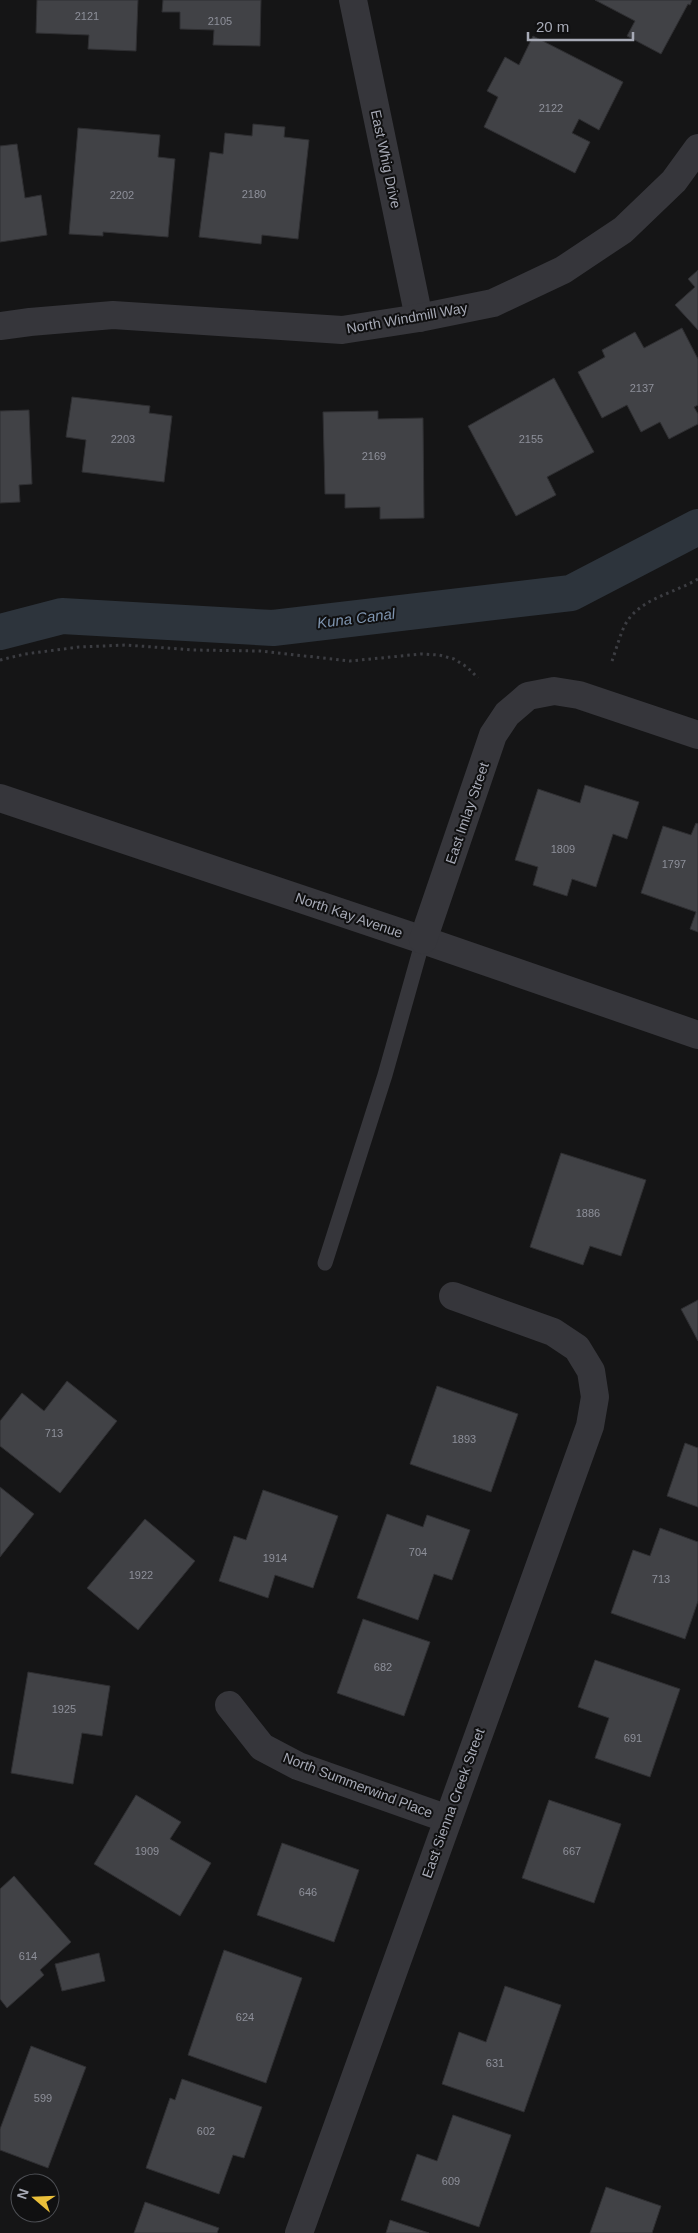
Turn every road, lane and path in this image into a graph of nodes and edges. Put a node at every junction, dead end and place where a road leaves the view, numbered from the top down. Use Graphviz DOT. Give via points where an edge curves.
graph roads {
  1 [pos="353,0"];
  2 [pos="698,148"];
  3 [pos="419,318"];
  4 [pos="0,326"];
  5 [pos="698,579"];
  6 [pos="0,660"];
  7 [pos="612,661"];
  8 [pos="478,678"];
  9 [pos="698,736"];
  10 [pos="0,798"];
  11 [pos="423,940"];
  12 [pos="698,1036"];
  13 [pos="325,1263"];
  14 [pos="453,1296"];
  15 [pos="229,1705"];
  16 [pos="448,1819"];
  17 [pos="299,2233"];
  1 -- 3 [label="street, East Whig Drive"];
  2 -- 3 [label="street, North Windmill Way" via="674,181 623,230 563,270 493,303"];
  3 -- 4 [label="street, North Windmill Way" via="342,330 113,315"];
  5 -- 7 [label="path" via="641,606 624,627"];
  6 -- 8 [label="path" via="79,647 126,645 260,651 350,661 421,654 454,659"];
  9 -- 11 [label="street, East Imlay Street" via="580,695 554,691 528,696 507,714 493,735"];
  10 -- 11 [label="street, North Kay Avenue"];
  11 -- 12 [label="street, North Kay Avenue"];
  11 -- 13 [label="lane" via="385,1075"];
  14 -- 16 [label="street, East Sienna Creek Street" via="552,1332 577,1348 591,1371 595,1397 590,1426"];
  15 -- 16 [label="street, North Summerwind Place" via="262,1747 298,1766"];
  16 -- 17 [label="street, East Sienna Creek Street"];
}
